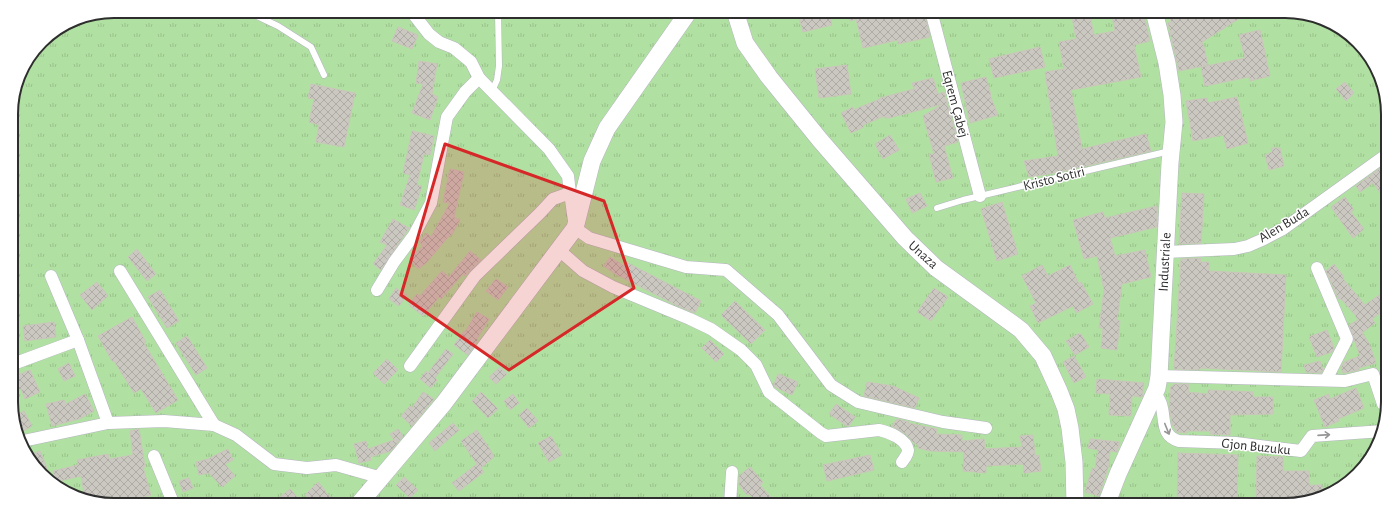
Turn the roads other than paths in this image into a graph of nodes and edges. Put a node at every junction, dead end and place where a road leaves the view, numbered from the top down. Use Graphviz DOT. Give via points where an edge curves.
graph roads {
  1 [pos="261,18"];
  2 [pos="417,18"];
  3 [pos="498,18"];
  4 [pos="684,18"];
  5 [pos="737,18"];
  6 [pos="933,18"];
  7 [pos="1156,18"];
  8 [pos="324,75"];
  9 [pos="479,78"];
  10 [pos="492,91"];
  11 [pos="1171,150"];
  12 [pos="1381,159"];
  13 [pos="570,193"];
  14 [pos="980,196"];
  15 [pos="937,208"];
  16 [pos="575,228"];
  17 [pos="559,250"];
  18 [pos="1165,252"];
  19 [pos="1317,268"];
  20 [pos="120,271"];
  21 [pos="51,276"];
  22 [pos="377,290"];
  23 [pos="78,340"];
  24 [pos="18,362"];
  25 [pos="410,366"];
  26 [pos="1159,376"];
  27 [pos="1326,380"];
  28 [pos="1155,393"];
  29 [pos="1381,397"];
  30 [pos="108,423"];
  31 [pos="214,425"];
  32 [pos="986,428"];
  33 [pos="1377,431"];
  34 [pos="26,440"];
  35 [pos="154,456"];
  36 [pos="902,462"];
  37 [pos="732,472"];
  38 [pos="382,478"];
  39 [pos="171,498"];
  40 [pos="364,498"];
  41 [pos="730,498"];
  42 [pos="1075,498"];
  43 [pos="1109,498"];
  1 -- 8 [label="lane" via="312,47"];
  2 -- 9 [label="street" via="429,34 439,42 454,48 471,62"];
  3 -- 10 [label="lane" via="499,66"];
  4 -- 16 [label="main road" via="608,128 592,160"];
  5 -- 42 [label="main road, Unaza" via="745,43 760,66 905,238 936,268 1020,330 1043,356 1066,409 1074,462"];
  6 -- 14 [label="street, Eqrem Çabej"];
  7 -- 11 [label="main road, Industriale" via="1172,95 1174,122"];
  9 -- 10 [label="street"];
  9 -- 22 [label="street" via="447,117 431,203 414,235"];
  10 -- 13 [label="street" via="549,149 568,176"];
  11 -- 14 [label="lane, Kristo Sotiri"];
  11 -- 18 [label="main road, Industriale"];
  12 -- 18 [label="street, Alen Buda" via="1283,229 1248,246"];
  13 -- 16 [label="street"];
  13 -- 25 [label="street" via="553,199 475,276"];
  14 -- 15 [label="lane, Kristo Sotiri"];
  16 -- 17 [label="main road"];
  16 -- 32 [label="street" via="589,238 686,267 726,270 778,315 831,385 858,402 943,422"];
  17 -- 36 [label="street" via="584,271 612,287 711,329 741,350 756,365 769,392 826,436 879,430 896,436 908,450"];
  17 -- 38 [label="main road" via="444,403"];
  18 -- 26 [label="main road, Industriale"];
  19 -- 27 [label="street" via="1347,339"];
  20 -- 31 [label="street"];
  21 -- 23 [label="street"];
  23 -- 24 [label="street"];
  23 -- 30 [label="street"];
  26 -- 27 [label="street"];
  26 -- 28 [label="main road, Industriale"];
  27 -- 29 [label="street" via="1345,381 1374,374"];
  28 -- 33 [label="street, Gjon Buzuku, one-way" via="1161,404 1167,432 1171,438 1179,441 1236,443 1301,451 1312,436"];
  28 -- 43 [label="main road, Industriale"];
  30 -- 31 [label="street" via="164,421"];
  30 -- 34 [label="street"];
  31 -- 38 [label="street" via="236,435 274,464 306,468 336,465"];
  35 -- 39 [label="street"];
  37 -- 41 [label="street"];
  38 -- 40 [label="main road"];
}
